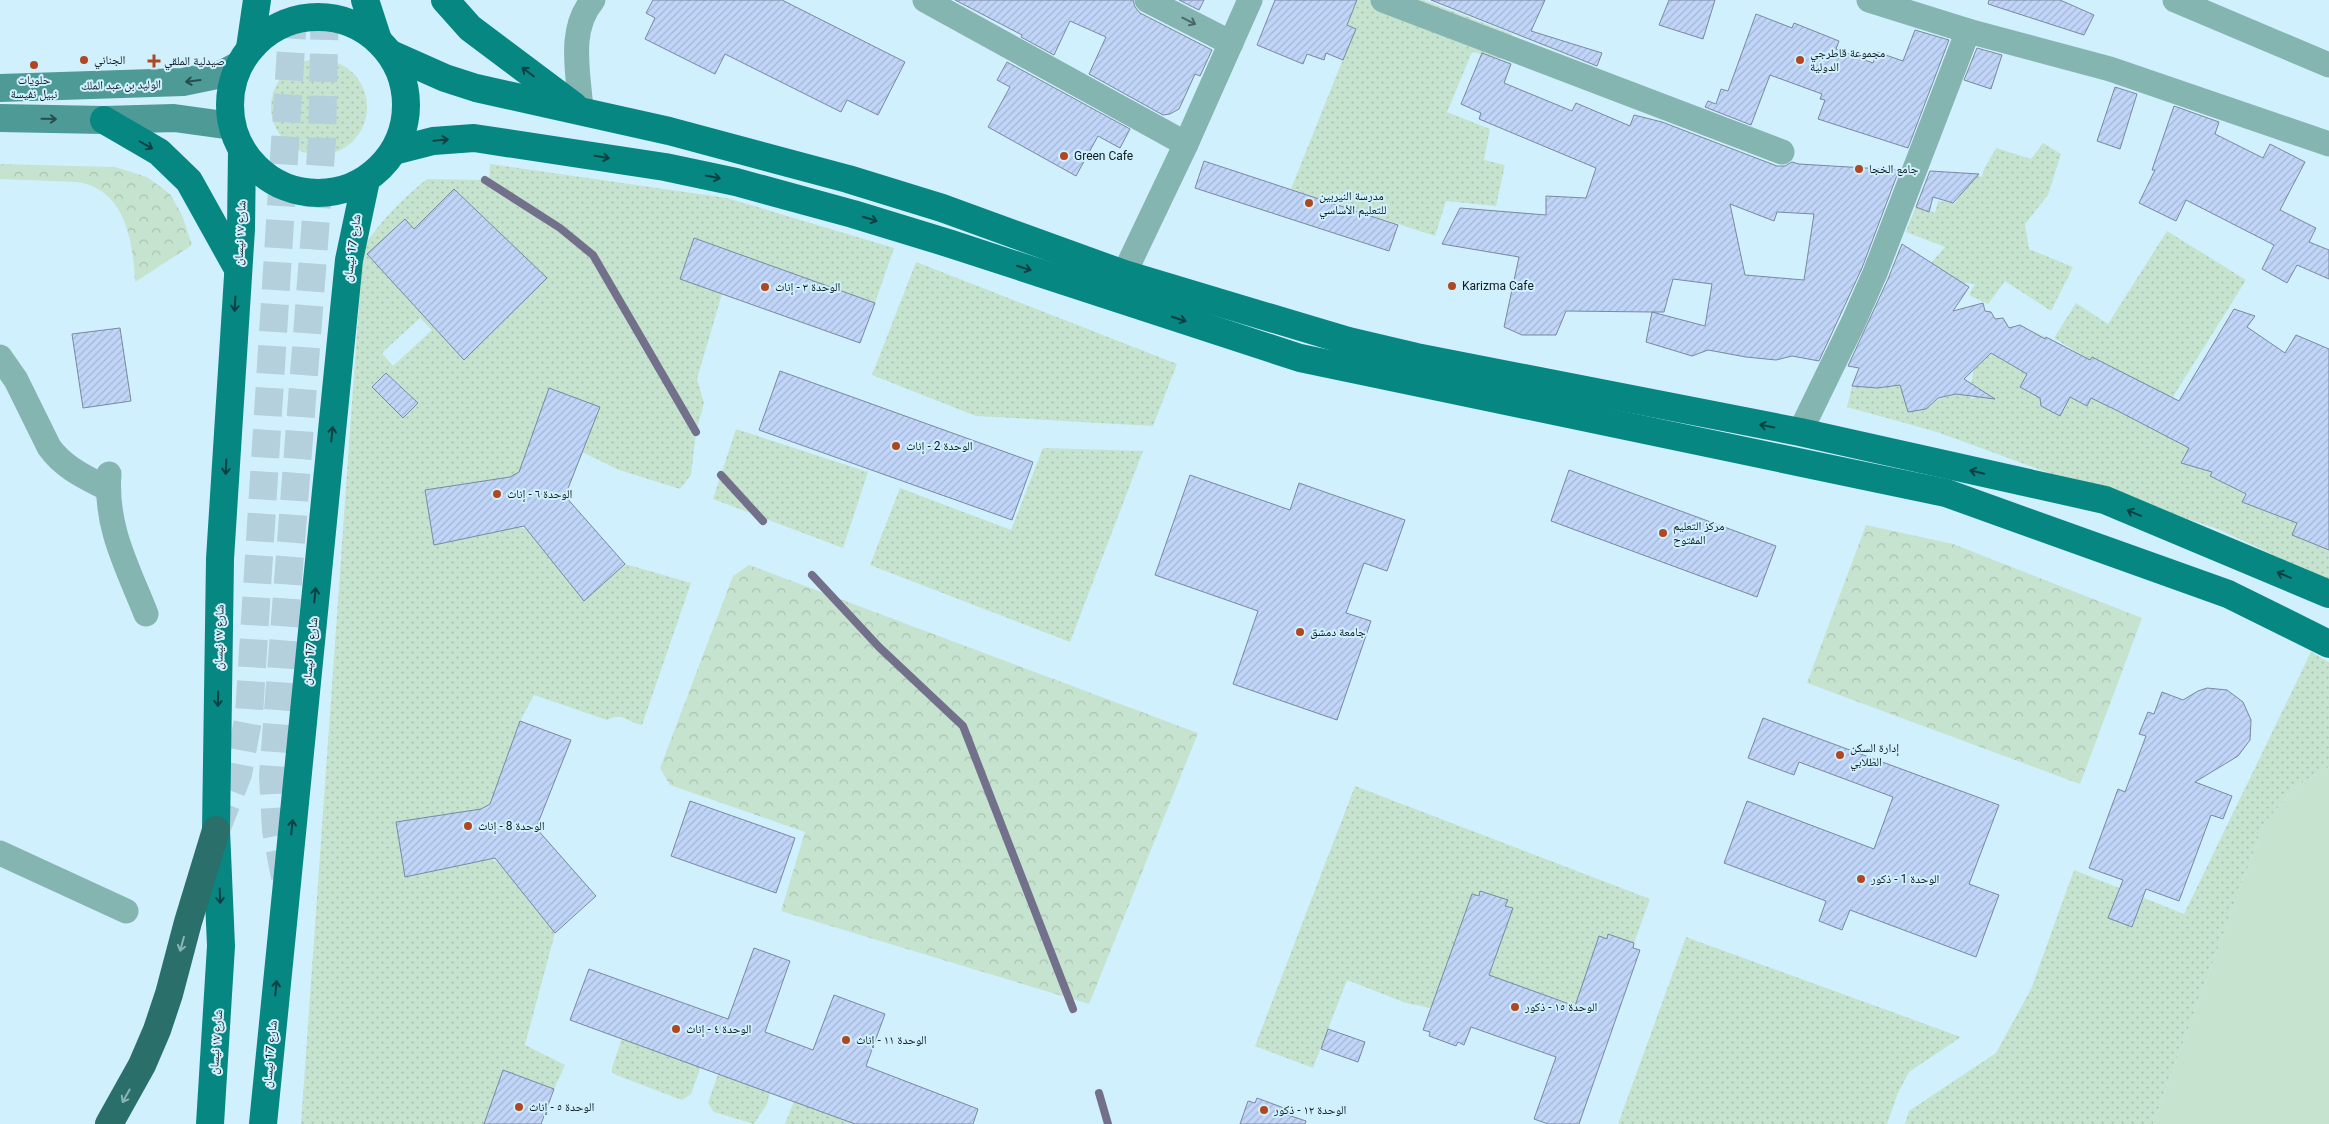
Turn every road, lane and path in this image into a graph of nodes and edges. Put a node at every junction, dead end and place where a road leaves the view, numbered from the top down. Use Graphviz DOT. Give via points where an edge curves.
graph roads {
  1 [pos="257,0"];
  2 [pos="365,0"];
  3 [pos="445,0"];
  4 [pos="593,0"];
  5 [pos="925,0"];
  6 [pos="1147,0"];
  7 [pos="1250,0"];
  8 [pos="1383,0"];
  9 [pos="1869,0"];
  10 [pos="2175,0"];
  11 [pos="1968,31"];
  12 [pos="1231,43"];
  13 [pos="384,47"];
  14 [pos="244,56"];
  15 [pos="2329,65"];
  16 [pos="0,88"];
  17 [pos="581,111"];
  18 [pos="0,118"];
  19 [pos="104,120"];
  20 [pos="232,126"];
  21 [pos="1186,144"];
  22 [pos="2329,144"];
  23 [pos="242,151"];
  24 [pos="394,151"];
  25 [pos="1782,152"];
  26 [pos="366,180"];
  27 [pos="238,269"];
  28 [pos="1124,274"];
  29 [pos="0,357"];
  30 [pos="1800,432"];
  31 [pos="2329,594"];
  32 [pos="146,614"];
  33 [pos="2329,644"];
  34 [pos="216,830"];
  35 [pos="0,852"];
  36 [pos="126,911"];
  37 [pos="108,1124"];
  38 [pos="210,1124"];
  39 [pos="263,1124"];
  1 -- 14 [label="main road"];
  2 -- 13 [label="main road"];
  17 -- 3 [label="main road, one-way" via="470,28"];
  4 -- 17 [label="street" via="582,16 577,36"];
  5 -- 21 [label="street"];
  6 -- 12 [label="street, one-way"];
  7 -- 12 [label="street"];
  8 -- 25 [label="street"];
  9 -- 11 [label="street"];
  10 -- 15 [label="street"];
  11 -- 22 [label="street" via="2110,69"];
  11 -- 30 [label="street" via="1875,273"];
  12 -- 21 [label="street"];
  13 -- 14 [label="main road" via="361,28 342,20 322,17 282,24 265,34"];
  13 -- 17 [label="main road" via="445,78"];
  13 -- 24 [label="main road" via="401,72 406,92 403,133"];
  14 -- 16 [label="main road, الوليد بن عبد الملك, one-way" via="222,74 183,82"];
  14 -- 20 [label="main road" via="230,95"];
  17 -- 28 [label="main road" via="848,178 942,208"];
  18 -- 19 [label="main road, one-way"];
  19 -- 20 [label="main road" via="174,118"];
  19 -- 27 [label="main road, one-way" via="159,152 189,182"];
  20 -- 23 [label="main road"];
  21 -- 28 [label="street"];
  23 -- 26 [label="main road" via="254,167 288,189 328,193 348,189"];
  23 -- 27 [label="main road, شارع ١٧ نيسان"];
  24 -- 26 [label="main road"];
  24 -- 33 [label="main road, one-way" via="433,141 474,138 665,167 736,182 951,244 1300,358 1946,493 2228,594"];
  39 -- 26 [label="main road, شارع 17 نيسان, one-way" via="349,260"];
  27 -- 34 [label="main road, شارع ١٧ نيسان, one-way" via="220,559"];
  30 -- 28 [label="main road, one-way" via="1416,357 1348,341"];
  29 -- 32 [label="street" via="16,380 56,456 74,472 108,480 108,509 115,537"];
  31 -- 30 [label="main road, one-way" via="2105,500"];
  34 -- 37 [label="highway, one-way" via="157,1030 142,1065"];
  34 -- 38 [label="main road, شارع ١٧ نيسان, one-way" via="221,946"];
  35 -- 36 [label="street"];
}
